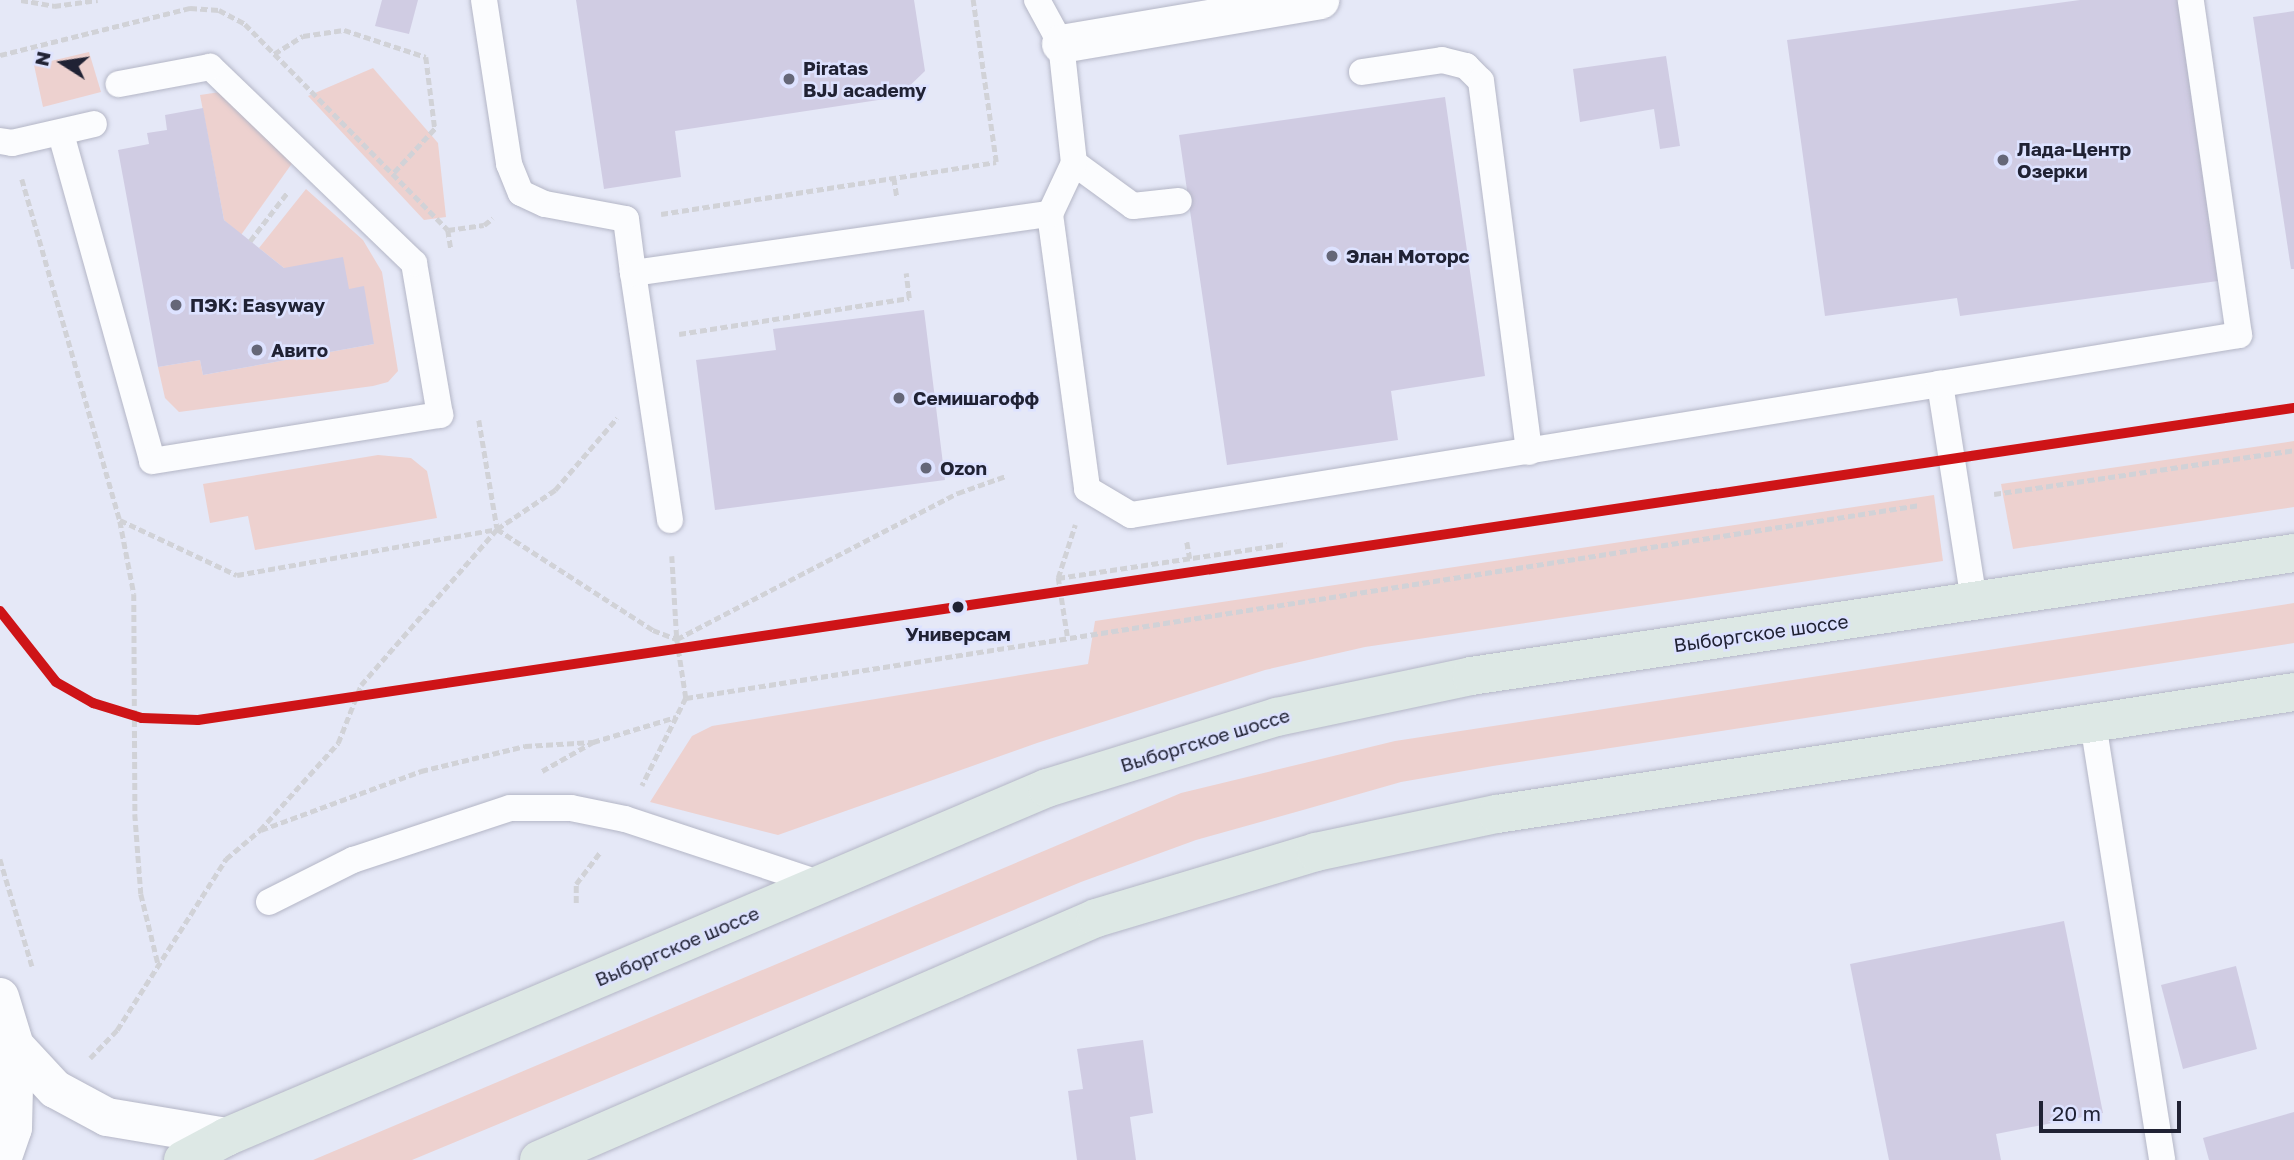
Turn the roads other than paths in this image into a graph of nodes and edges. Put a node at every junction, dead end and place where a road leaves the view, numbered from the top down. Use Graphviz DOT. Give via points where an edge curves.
graph roads {
  1 [pos="484,0"];
  2 [pos="1037,0"];
  3 [pos="1320,0"];
  4 [pos="2191,0"];
  5 [pos="1061,44"];
  6 [pos="1362,72"];
  7 [pos="119,84"];
  8 [pos="94,124"];
  9 [pos="61,134"];
  10 [pos="0,141"];
  11 [pos="1074,163"];
  12 [pos="1179,201"];
  13 [pos="1050,214"];
  14 [pos="633,273"];
  15 [pos="1940,384"];
  16 [pos="1529,452"];
  17 [pos="670,520"];
  18 [pos="2294,553"];
  19 [pos="1975,601"];
  20 [pos="2294,692"];
  21 [pos="2093,723"];
  22 [pos="822,884"];
  23 [pos="269,902"];
  24 [pos="0,998"];
  25 [pos="15,1046"];
  26 [pos="226,1137"];
  27 [pos="2,1160"];
  28 [pos="183,1160"];
  29 [pos="539,1160"];
  30 [pos="2162,1160"];
  1 -- 14 [label="lane" via="509,164 521,193 545,204 626,219"];
  2 -- 5 [label="lane"];
  3 -- 5 [label="main road"];
  4 -- 15 [label="lane" via="2239,335"];
  5 -- 11 [label="lane"];
  6 -- 16 [label="lane" via="1442,60 1466,66 1481,81"];
  7 -- 9 [label="lane" via="210,67 414,263 440,415 152,461"];
  8 -- 9 [label="lane"];
  9 -- 10 [label="lane"];
  11 -- 12 [label="lane" via="1133,206"];
  11 -- 13 [label="lane"];
  13 -- 14 [label="lane"];
  13 -- 16 [label="lane" via="1087,489 1131,515"];
  14 -- 17 [label="lane"];
  15 -- 16 [label="lane"];
  15 -- 19 [label="lane"];
  18 -- 19 [label="main road, Выборгское шоссе"];
  19 -- 22 [label="main road, Выборгское шоссе" via="1471,676 1301,711 1047,788"];
  20 -- 21 [label="main road"];
  21 -- 29 [label="main road" via="1497,814 1316,852 1096,918"];
  21 -- 30 [label="lane"];
  22 -- 23 [label="lane" via="625,820 571,808 510,808 353,860"];
  22 -- 26 [label="main road, Выборгское шоссе"];
  24 -- 25 [label="main road"];
  25 -- 26 [label="main road" via="55,1089 107,1117"];
  25 -- 27 [label="main road" via="13,1128"];
  26 -- 28 [label="main road, Выборгское шоссе"];
}
